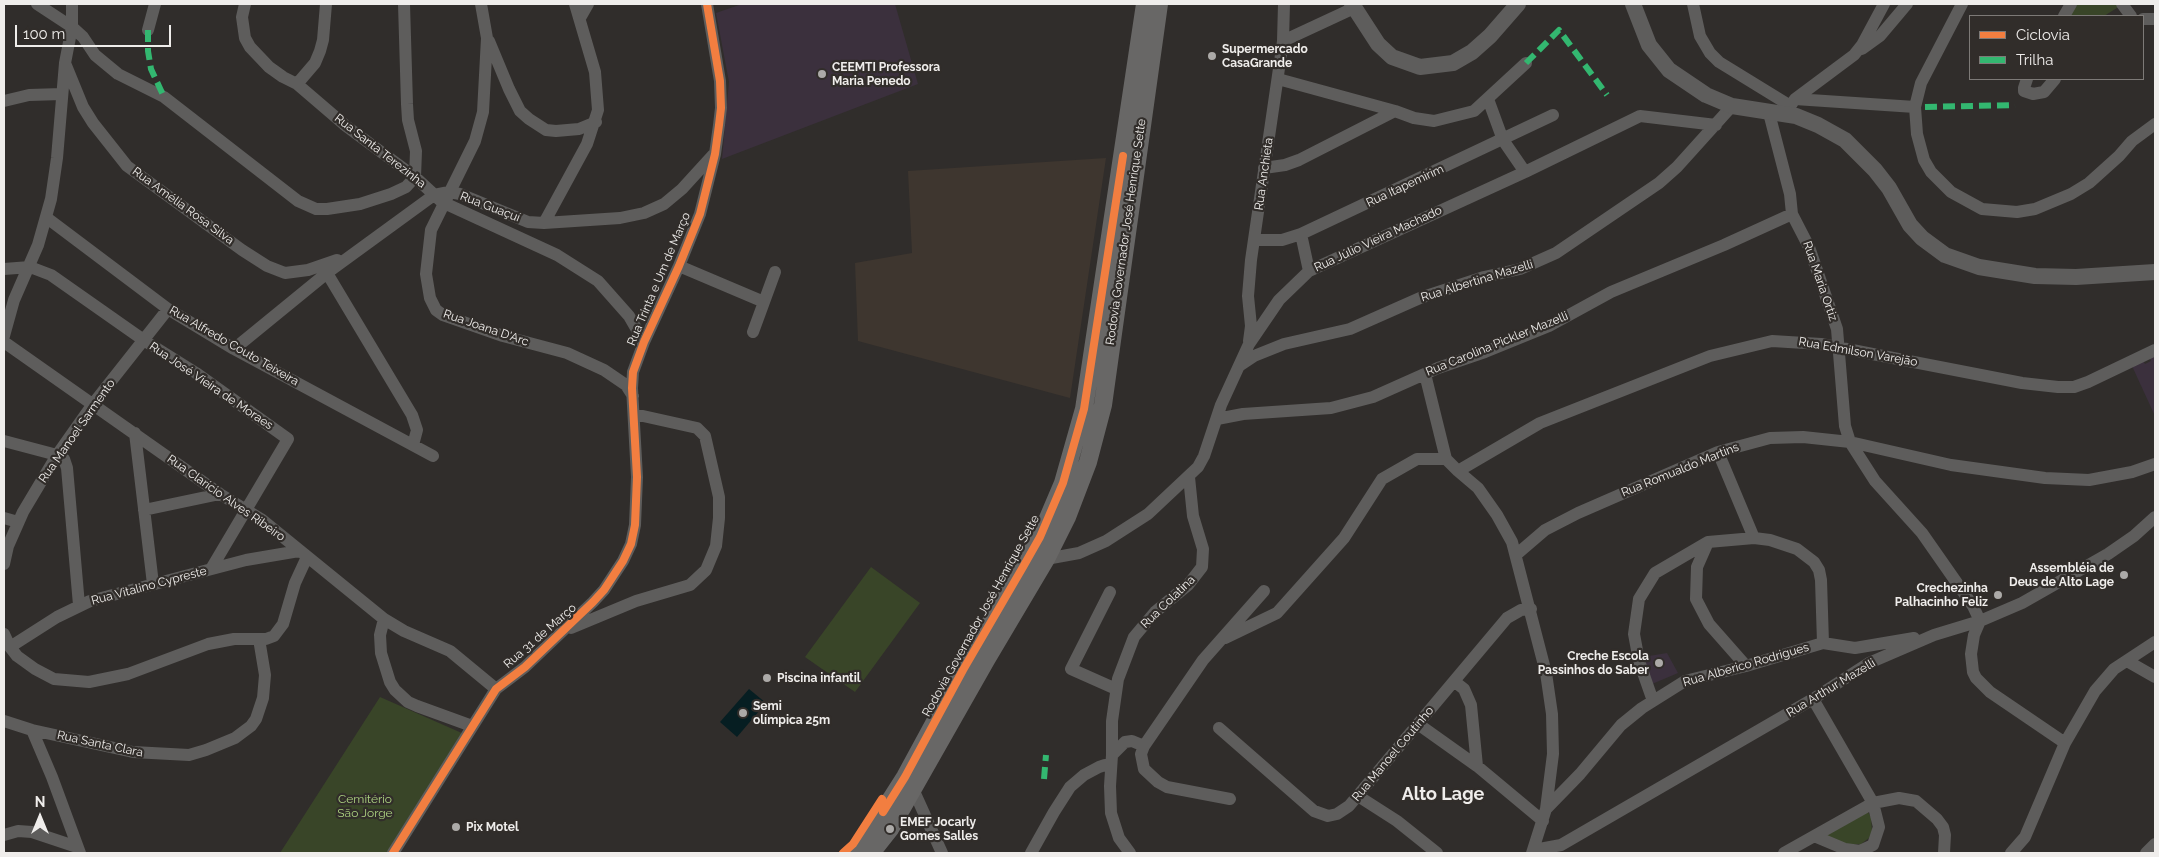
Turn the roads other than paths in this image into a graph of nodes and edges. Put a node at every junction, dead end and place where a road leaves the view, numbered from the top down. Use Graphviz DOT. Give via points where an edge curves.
graph roads {
  1 [pos="37,4"];
  2 [pos="72,4"];
  3 [pos="155,4"];
  4 [pos="245,4"];
  5 [pos="326,4"];
  6 [pos="404,4"];
  7 [pos="481,4"];
  8 [pos="575,4"];
  9 [pos="588,4"];
  10 [pos="707,4"];
  11 [pos="1144,4"];
  12 [pos="1159,4"];
  13 [pos="1284,4"];
  14 [pos="1518,4"];
  15 [pos="1633,4"];
  16 [pos="1693,4"];
  17 [pos="1884,4"];
  18 [pos="1907,4"];
  19 [pos="1962,4"];
  20 [pos="2071,4"];
  21 [pos="2122,4"];
  22 [pos="1353,6"];
  23 [pos="2065,15"];
  24 [pos="2131,15"];
  25 [pos="580,18"];
  26 [pos="72,27"];
  27 [pos="148,30"];
  28 [pos="488,38"];
  29 [pos="1284,41"];
  30 [pos="1854,54"];
  31 [pos="65,63"];
  32 [pos="1526,63"];
  33 [pos="1278,79"];
  34 [pos="2027,80"];
  35 [pos="2054,80"];
  36 [pos="297,84"];
  37 [pos="62,94"];
  38 [pos="1488,99"];
  39 [pos="4,101"];
  40 [pos="1732,106"];
  41 [pos="1914,107"];
  42 [pos="1785,108"];
  43 [pos="1395,111"];
  44 [pos="1552,115"];
  45 [pos="596,122"];
  46 [pos="2155,124"];
  47 [pos="1716,125"];
  48 [pos="1503,140"];
  49 [pos="715,154"];
  50 [pos="1264,168"];
  51 [pos="1525,172"];
  52 [pos="415,177"];
  53 [pos="442,197"];
  54 [pos="1792,214"];
  55 [pos="46,218"];
  56 [pos="544,223"];
  57 [pos="1301,234"];
  58 [pos="1254,240"];
  59 [pos="349,256"];
  60 [pos="30,266"];
  61 [pos="679,266"];
  62 [pos="4,269"];
  63 [pos="1309,271"];
  64 [pos="775,272"];
  65 [pos="2155,272"];
  66 [pos="327,273"];
  67 [pos="764,302"];
  68 [pos="168,309"];
  69 [pos="753,332"];
  70 [pos="4,336"];
  71 [pos="144,341"];
  72 [pos="4,342"];
  73 [pos="644,342"];
  74 [pos="1249,344"];
  75 [pos="1837,347"];
  76 [pos="234,349"];
  77 [pos="2155,350"];
  78 [pos="1238,366"];
  79 [pos="1425,374"];
  80 [pos="633,396"];
  81 [pos="93,404"];
  82 [pos="634,414"];
  83 [pos="1216,420"];
  84 [pos="135,433"];
  85 [pos="4,441"];
  86 [pos="1850,442"];
  87 [pos="413,445"];
  88 [pos="1718,452"];
  89 [pos="57,454"];
  90 [pos="433,456"];
  91 [pos="1446,459"];
  92 [pos="2155,464"];
  93 [pos="1458,472"];
  94 [pos="1189,477"];
  95 [pos="220,494"];
  96 [pos="144,510"];
  97 [pos="246,511"];
  98 [pos="2155,517"];
  99 [pos="4,518"];
  100 [pos="18,522"];
  101 [pos="1754,538"];
  102 [pos="1708,542"];
  103 [pos="303,554"];
  104 [pos="1517,554"];
  105 [pos="1046,559"];
  106 [pos="4,564"];
  107 [pos="211,569"];
  108 [pos="153,584"];
  109 [pos="1264,591"];
  110 [pos="1110,592"];
  111 [pos="79,605"];
  112 [pos="1530,609"];
  113 [pos="384,619"];
  114 [pos="1980,621"];
  115 [pos="565,631"];
  116 [pos="4,634"];
  117 [pos="1934,635"];
  118 [pos="259,639"];
  119 [pos="1221,640"];
  120 [pos="2155,642"];
  121 [pos="1822,643"];
  122 [pos="10,647"];
  123 [pos="1855,648"];
  124 [pos="2127,661"];
  125 [pos="1746,666"];
  126 [pos="1863,667"];
  127 [pos="2155,678"];
  128 [pos="1455,682"];
  129 [pos="496,689"];
  130 [pos="1116,689"];
  131 [pos="1813,699"];
  132 [pos="1653,700"];
  133 [pos="4,721"];
  134 [pos="1418,724"];
  135 [pos="472,726"];
  136 [pos="1220,728"];
  137 [pos="32,730"];
  138 [pos="2066,743"];
  139 [pos="1144,746"];
  140 [pos="1112,761"];
  141 [pos="1477,766"];
  142 [pos="913,789"];
  143 [pos="1358,796"];
  144 [pos="1230,799"];
  145 [pos="1872,803"];
  146 [pos="1545,815"];
  147 [pos="4,835"];
  148 [pos="1814,836"];
  149 [pos="2155,844"];
  150 [pos="78,850"];
  151 [pos="1533,852"];
  152 [pos="393,853"];
  153 [pos="852,853"];
  154 [pos="871,853"];
  155 [pos="942,853"];
  156 [pos="1031,853"];
  157 [pos="1130,853"];
  158 [pos="1437,853"];
  159 [pos="1784,853"];
  160 [pos="1944,853"];
  161 [pos="2011,853"];
  162 [pos="2146,853"];
  1 -- 26 [label="street"];
  2 -- 26 [label="street"];
  3 -- 27 [label="street"];
  4 -- 36 [label="street, Rua Santa Terezinha" via="243,28 250,47 269,68"];
  5 -- 36 [label="street" via="320,51 315,63"];
  6 -- 52 [label="street" via="408,120 416,151"];
  7 -- 28 [label="street, Rua Joana D'Arc"];
  8 -- 25 [label="street"];
  9 -- 25 [label="street"];
  10 -- 49 [label="street, Rua Trinta e Um de Março" via="721,108"];
  11 -- 153 [label="main road, Rodovia Governador José Henrique Sette" via="1084,409 1060,492 1040,537 905,777"];
  12 -- 105 [label="main road, Rodovia Governador José Henrique Sette" via="1103,405 1078,489"];
  13 -- 29 [label="street, Rua Anchieta"];
  14 -- 22 [label="street" via="1472,52 1452,63 1420,68 1401,62 1385,51"];
  15 -- 40 [label="street" via="1649,45 1669,70 1706,95"];
  16 -- 42 [label="street" via="1700,36 1710,53"];
  17 -- 30 [label="street"];
  18 -- 30 [label="street" via="1880,36"];
  19 -- 41 [label="street" via="1921,83"];
  20 -- 23 [label="street"];
  21 -- 24 [label="street"];
  22 -- 29 [label="street"];
  25 -- 45 [label="street" via="597,84"];
  26 -- 31 [label="street"];
  26 -- 52 [label="street" via="94,55 118,74 164,97 307,206 316,209 344,208 406,187"];
  28 -- 45 [label="street" via="520,111 528,120 546,130 556,131 579,129"];
  28 -- 53 [label="street, Rua Joana D'Arc" via="480,126 472,148"];
  29 -- 33 [label="street, Rua Anchieta"];
  30 -- 42 [label="street"];
  31 -- 37 [label="street"];
  31 -- 59 [label="street, Rua Amélia Rosa Silva" via="83,107 127,166 258,261 277,270 298,273"];
  32 -- 38 [label="street"];
  33 -- 43 [label="street"];
  33 -- 50 [label="street, Rua Anchieta"];
  34 -- 35 [label="street" via="2024,92 2038,94"];
  36 -- 52 [label="street, Rua Santa Terezinha" via="346,126"];
  37 -- 39 [label="street" via="29,95"];
  37 -- 55 [label="street" via="57,158"];
  38 -- 43 [label="street" via="1474,111 1443,120 1424,121"];
  38 -- 48 [label="street"];
  40 -- 42 [label="street"];
  40 -- 47 [label="street, Rua Albertina Mazelli"];
  41 -- 42 [label="street"];
  41 -- 46 [label="street" via="1919,146 1931,172 1951,192 1982,209 1996,211 2035,209 2071,194"];
  42 -- 54 [label="street, Rua Maria Ortiz"];
  42 -- 65 [label="street" via="1828,130 1858,151 1889,188 1916,232 1928,245 1954,260 1993,270 2048,277"];
  43 -- 50 [label="street" via="1299,160"];
  44 -- 48 [label="street, Rua Itapemirim"];
  45 -- 56 [label="street"];
  47 -- 51 [label="street, Rua Júlio Vieira Machado" via="1640,116"];
  47 -- 78 [label="street, Rua Albertina Mazelli" via="1659,183 1534,264 1420,298 1350,329 1284,344"];
  48 -- 51 [label="street"];
  48 -- 57 [label="street, Rua Itapemirim"];
  49 -- 56 [label="street, Rua Guaçuí" via="674,198 654,209 620,218"];
  49 -- 61 [label="street, Rua Trinta e Um de Março" via="700,214"];
  50 -- 58 [label="street, Rua Anchieta"];
  51 -- 63 [label="street, Rua Júlio Vieira Machado"];
  52 -- 53 [label="street, Rua Santa Terezinha"];
  53 -- 56 [label="street, Rua Guaçuí" via="460,194 519,219"];
  53 -- 59 [label="street"];
  53 -- 73 [label="street, Rua Santa Terezinha" via="583,270 609,291"];
  53 -- 80 [label="street, Rua Joana D'Arc" via="427,249 426,284 436,310 486,331 578,358 613,376 626,385"];
  54 -- 75 [label="street, Rua Maria Ortiz" via="1806,240 1834,321"];
  54 -- 79 [label="street, Rua Carolina Pickler Mazelli" via="1611,292 1549,326"];
  55 -- 60 [label="street"];
  55 -- 68 [label="street, Rua Alfredo Couto Teixeira"];
  57 -- 58 [label="street, Rua Itapemirim" via="1282,240"];
  57 -- 63 [label="street"];
  58 -- 74 [label="street, Rua Anchieta" via="1248,296"];
  59 -- 66 [label="street"];
  60 -- 62 [label="street"];
  60 -- 70 [label="street" via="14,300"];
  60 -- 71 [label="street, Rua José Vieira de Moraes" via="51,275"];
  61 -- 67 [label="street"];
  61 -- 73 [label="street, Rua Trinta e Um de Março"];
  63 -- 74 [label="street, Rua Júlio Vieira Machado" via="1279,300"];
  64 -- 67 [label="street"];
  66 -- 76 [label="street"];
  66 -- 87 [label="street" via="412,415 417,430"];
  67 -- 69 [label="street"];
  68 -- 71 [label="street, Rua Manoel Sarmento"];
  68 -- 76 [label="street, Rua Alfredo Couto Teixeira"];
  71 -- 81 [label="street, Rua Manoel Sarmento"];
  71 -- 97 [label="street, Rua José Vieira de Moraes" via="196,373 288,439"];
  72 -- 81 [label="street, Rua Clarício Alves Ribeiro"];
  73 -- 80 [label="street, Rua Trinta e Um de Março" via="633,372"];
  74 -- 78 [label="street, Rua Júlio Vieira Machado"];
  75 -- 77 [label="street, Rua Edmilson Varejão" via="2058,387 2074,387 2088,382"];
  75 -- 86 [label="street, Rua Maria Ortiz" via="1845,426"];
  75 -- 93 [label="street, Rua Edmilson Varejão" via="1772,341 1710,356 1540,423"];
  76 -- 87 [label="street, Rua Alfredo Couto Teixeira"];
  78 -- 83 [label="street, Rua Júlio Vieira Machado"];
  79 -- 83 [label="street, Rua Carolina Pickler Mazelli" via="1373,397 1337,406"];
  79 -- 91 [label="street"];
  80 -- 82 [label="street, Rua Trinta e Um de Março"];
  81 -- 84 [label="street, Rua Clarício Alves Ribeiro"];
  81 -- 89 [label="street, Rua Manoel Sarmento"];
  82 -- 115 [label="street, Rua 31 de Março" via="636,496 631,544 604,590"];
  82 -- 115 [label="street" via="697,428 705,436 718,488 719,518 714,552 706,570 697,580"];
  83 -- 94 [label="street, Rua Júlio Vieira Machado" via="1204,456"];
  84 -- 95 [label="street, Rua Clarício Alves Ribeiro"];
  84 -- 96 [label="street"];
  85 -- 89 [label="street"];
  86 -- 88 [label="street, Rua Romualdo Martins" via="1786,437"];
  86 -- 92 [label="street, Rua Romualdo Martins" via="1951,464 2045,478 2096,479"];
  86 -- 114 [label="street, Rua Maria Ortiz" via="1875,481 1922,534 1974,606"];
  87 -- 90 [label="street, Rua Alfredo Couto Teixeira"];
  88 -- 101 [label="street"];
  88 -- 104 [label="street, Rua Romualdo Martins" via="1561,521"];
  89 -- 100 [label="street, Rua Manoel Sarmento"];
  89 -- 111 [label="street" via="64,459 67,468"];
  91 -- 93 [label="street"];
  91 -- 119 [label="street" via="1417,459 1382,479 1344,538 1277,613"];
  93 -- 104 [label="street" via="1488,501 1507,530"];
  94 -- 105 [label="street, Rua Júlio Vieira Machado" via="1148,514 1106,540 1079,554"];
  94 -- 130 [label="street, Rua Colatina" via="1193,516 1202,549 1202,567 1188,585 1141,627 1123,664"];
  95 -- 96 [label="street"];
  95 -- 97 [label="street, Rua Clarício Alves Ribeiro"];
  96 -- 108 [label="street"];
  97 -- 103 [label="street, Rua Clarício Alves Ribeiro"];
  97 -- 107 [label="street, Rua José Vieira de Moraes"];
  98 -- 114 [label="street, Rua Arthur Mazelli" via="2108,554 2022,603"];
  99 -- 100 [label="street"];
  100 -- 106 [label="street, Rua Manoel Sarmento"];
  101 -- 102 [label="street"];
  101 -- 121 [label="street" via="1785,544 1814,562 1821,580"];
  102 -- 125 [label="street" via="1698,567 1696,599 1709,624"];
  102 -- 132 [label="street" via="1655,573 1639,599 1634,634 1639,661"];
  103 -- 107 [label="street, Rua Vitalino Cypreste" via="264,556"];
  103 -- 113 [label="street, Rua Clarício Alves Ribeiro"];
  103 -- 118 [label="street" via="279,631 270,638"];
  104 -- 112 [label="street"];
  105 -- 142 [label="main road, Rodovia Governador José Henrique Sette"];
  107 -- 108 [label="street, Rua Vitalino Cypreste"];
  108 -- 111 [label="street, Rua Vitalino Cypreste"];
  109 -- 119 [label="street"];
  110 -- 130 [label="street" via="1071,670"];
  111 -- 122 [label="street, Rua Vitalino Cypreste"];
  112 -- 128 [label="street, Rua Manoel Coutinho" via="1507,618"];
  112 -- 146 [label="street" via="1546,673 1552,714 1553,754"];
  113 -- 129 [label="street, Rua Clarício Alves Ribeiro" via="454,654"];
  113 -- 135 [label="street" via="380,653 395,690 413,704"];
  114 -- 117 [label="street, Rua Arthur Mazelli"];
  114 -- 138 [label="street" via="1971,654 1976,678 1990,692"];
  115 -- 129 [label="street, Rua 31 de Março"];
  116 -- 122 [label="street"];
  117 -- 123 [label="street, Rua Alberico Rodrigues"];
  117 -- 126 [label="street, Rua Arthur Mazelli"];
  118 -- 122 [label="street" via="208,644 144,670 89,682 54,679 26,664"];
  118 -- 137 [label="street, Rua Santa Clara" via="265,675 263,698 256,719 235,738 206,750 189,756 150,755"];
  119 -- 139 [label="street" via="1203,660"];
  120 -- 124 [label="street"];
  121 -- 123 [label="street, Rua Alberico Rodrigues"];
  121 -- 125 [label="street, Rua Alberico Rodrigues"];
  123 -- 126 [label="street" via="1864,655"];
  124 -- 127 [label="street"];
  124 -- 138 [label="street" via="2103,680"];
  125 -- 132 [label="street, Rua Alberico Rodrigues" via="1685,681"];
  126 -- 131 [label="street, Rua Arthur Mazelli"];
  128 -- 134 [label="street, Rua Manoel Coutinho"];
  128 -- 141 [label="street" via="1464,689 1471,705"];
  129 -- 135 [label="street, Rua 31 de Março"];
  130 -- 140 [label="street, Rua Colatina"];
  131 -- 145 [label="street"];
  131 -- 151 [label="street, Rua Arthur Mazelli" via="1561,844"];
  132 -- 146 [label="street, Rua Alberico Rodrigues" via="1621,725"];
  133 -- 137 [label="street, Rua Santa Clara"];
  134 -- 141 [label="street"];
  134 -- 143 [label="street, Rua Manoel Coutinho"];
  135 -- 152 [label="street, Rua 31 de Março"];
  136 -- 143 [label="street, Rua Manoel Coutinho" via="1319,814 1337,814"];
  137 -- 150 [label="street"];
  138 -- 161 [label="street" via="2025,837"];
  139 -- 140 [label="street" via="1125,742"];
  139 -- 144 [label="street" via="1141,760 1144,770 1158,782 1180,790"];
  140 -- 156 [label="street" via="1084,775 1070,787"];
  140 -- 157 [label="street, Rua Colatina" via="1110,813 1119,838"];
  141 -- 146 [label="street"];
  142 -- 154 [label="main road, Rodovia Governador José Henrique Sette" via="890,829"];
  142 -- 155 [label="street"];
  143 -- 158 [label="street"];
  145 -- 148 [label="street"];
  145 -- 148 [label="street" via="1878,820 1878,834 1874,845 1867,849 1845,849"];
  145 -- 160 [label="street" via="1889,798 1908,798 1924,805 1943,828"];
  146 -- 151 [label="street"];
  147 -- 150 [label="street" via="32,832"];
  148 -- 159 [label="street"];
  149 -- 162 [label="street"];
}
